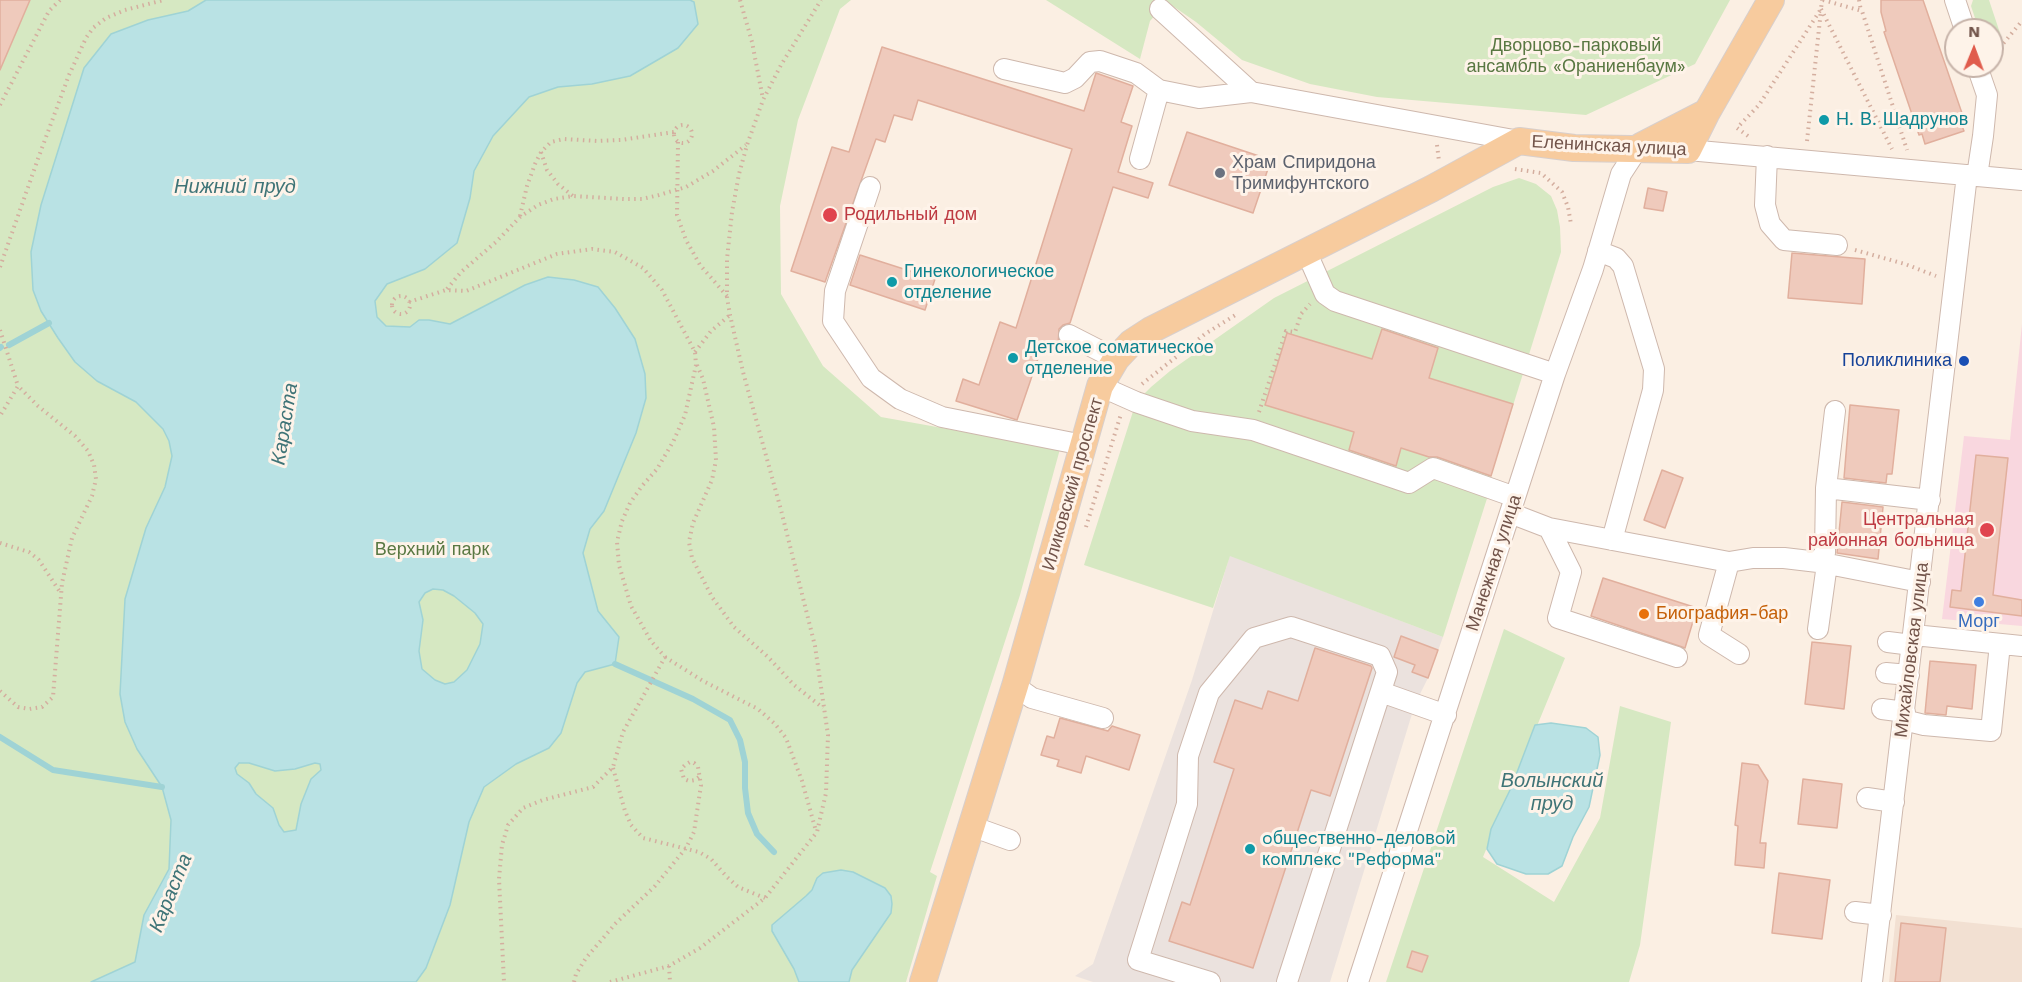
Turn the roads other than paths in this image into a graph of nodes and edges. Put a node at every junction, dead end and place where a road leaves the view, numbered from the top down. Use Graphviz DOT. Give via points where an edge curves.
graph roads {
  1 [pos="1771,0"];
  2 [pos="1955,0"];
  3 [pos="1160,9"];
  4 [pos="1961,18"];
  5 [pos="1004,69"];
  6 [pos="1981,78"];
  7 [pos="1159,90"];
  8 [pos="1251,92"];
  9 [pos="1707,111"];
  10 [pos="1519,141"];
  11 [pos="1638,148"];
  12 [pos="1688,150"];
  13 [pos="1767,156"];
  14 [pos="1140,159"];
  15 [pos="1972,176"];
  16 [pos="2022,180"];
  17 [pos="870,187"];
  18 [pos="1837,245"];
  19 [pos="1306,251"];
  20 [pos="1598,251"];
  21 [pos="1069,335"];
  22 [pos="1116,359"];
  23 [pos="1556,374"];
  24 [pos="1100,386"];
  25 [pos="1835,411"];
  26 [pos="1083,445"];
  27 [pos="1826,488"];
  28 [pos="1930,500"];
  29 [pos="1513,505"];
  30 [pos="1549,528"];
  31 [pos="1611,540"];
  32 [pos="1728,562"];
  33 [pos="1823,563"];
  34 [pos="1920,582"];
  35 [pos="1818,629"];
  36 [pos="1913,640"];
  37 [pos="1888,642"];
  38 [pos="2001,644"];
  39 [pos="2022,646"];
  40 [pos="1739,654"];
  41 [pos="1677,657"];
  42 [pos="1886,673"];
  43 [pos="1909,675"];
  44 [pos="1015,686"];
  45 [pos="1381,692"];
  46 [pos="1882,709"];
  47 [pos="1446,715"];
  48 [pos="1904,716"];
  49 [pos="1103,718"];
  50 [pos="1867,798"];
  51 [pos="1894,802"];
  52 [pos="971,825"];
  53 [pos="1010,840"];
  54 [pos="1855,912"];
  55 [pos="1881,915"];
  56 [pos="923,982"];
  57 [pos="1209,982"];
  58 [pos="1287,982"];
  59 [pos="1358,982"];
  60 [pos="1872,982"];
  1 -- 9 [label="main road"];
  2 -- 4 [label="street"];
  3 -- 8 [label="street"];
  5 -- 7 [label="street" via="1065,83 1090,62 1100,61 1136,73"];
  6 -- 15 [label="street, Михайловская улица" via="1987,95 1983,136"];
  7 -- 8 [label="street" via="1199,98"];
  7 -- 14 [label="street"];
  8 -- 10 [label="street, Еленинская улица"];
  9 -- 11 [label="main road"];
  9 -- 12 [label="main road"];
  10 -- 11 [label="main road, Еленинская улица" via="1574,148"];
  10 -- 19 [label="main road, Иликовский проспект"];
  11 -- 12 [label="main road, Еленинская улица"];
  11 -- 20 [label="street, Манежная улица" via="1621,174"];
  12 -- 13 [label="street, Еленинская улица"];
  13 -- 15 [label="street, Еленинская улица"];
  13 -- 18 [label="street" via="1765,205 1770,224 1784,240"];
  15 -- 16 [label="street, Еленинская улица"];
  15 -- 28 [label="street, Михайловская улица"];
  17 -- 26 [label="street" via="835,291 833,321 871,378 900,399 942,417"];
  19 -- 22 [label="main road, Иликовский проспект" via="1150,330"];
  19 -- 23 [label="street" via="1325,294 1335,301"];
  20 -- 23 [label="street, Манежная улица"];
  20 -- 31 [label="street" via="1616,258 1623,266 1654,369 1653,390"];
  21 -- 22 [label="street"];
  22 -- 24 [label="main road, Иликовский проспект"];
  23 -- 29 [label="street, Манежная улица"];
  24 -- 26 [label="main road, Иликовский проспект"];
  24 -- 29 [label="street" via="1192,421 1253,430 1409,483 1433,468"];
  25 -- 27 [label="street"];
  26 -- 44 [label="main road, Иликовский проспект"];
  27 -- 28 [label="street"];
  27 -- 33 [label="street"];
  28 -- 34 [label="street, Михайловская улица"];
  29 -- 30 [label="street"];
  29 -- 47 [label="street, Манежная улица"];
  30 -- 31 [label="street"];
  30 -- 41 [label="street" via="1571,572 1558,618"];
  31 -- 32 [label="street"];
  32 -- 33 [label="street" via="1774,558"];
  32 -- 40 [label="street" via="1709,635"];
  33 -- 34 [label="street"];
  33 -- 35 [label="street"];
  34 -- 36 [label="street, Михайловская улица"];
  36 -- 37 [label="street"];
  36 -- 38 [label="street"];
  36 -- 43 [label="street, Михайловская улица"];
  38 -- 39 [label="street"];
  38 -- 48 [label="street" via="1991,731 1924,725"];
  42 -- 43 [label="street"];
  43 -- 48 [label="street, Михайловская улица"];
  44 -- 49 [label="street" via="1032,698"];
  44 -- 52 [label="main road, Иликовский проспект"];
  45 -- 47 [label="street"];
  45 -- 57 [label="street" via="1387,672 1380,656 1291,627 1254,638 1209,693 1188,756 1187,804 1138,960"];
  45 -- 58 [label="street"];
  46 -- 48 [label="street"];
  47 -- 59 [label="street, Манежная улица"];
  48 -- 51 [label="street, Михайловская улица"];
  50 -- 51 [label="street"];
  51 -- 55 [label="street, Михайловская улица"];
  52 -- 53 [label="street"];
  52 -- 56 [label="main road, Иликовский проспект"];
  54 -- 55 [label="street"];
  55 -- 60 [label="street, Михайловская улица"];
}
